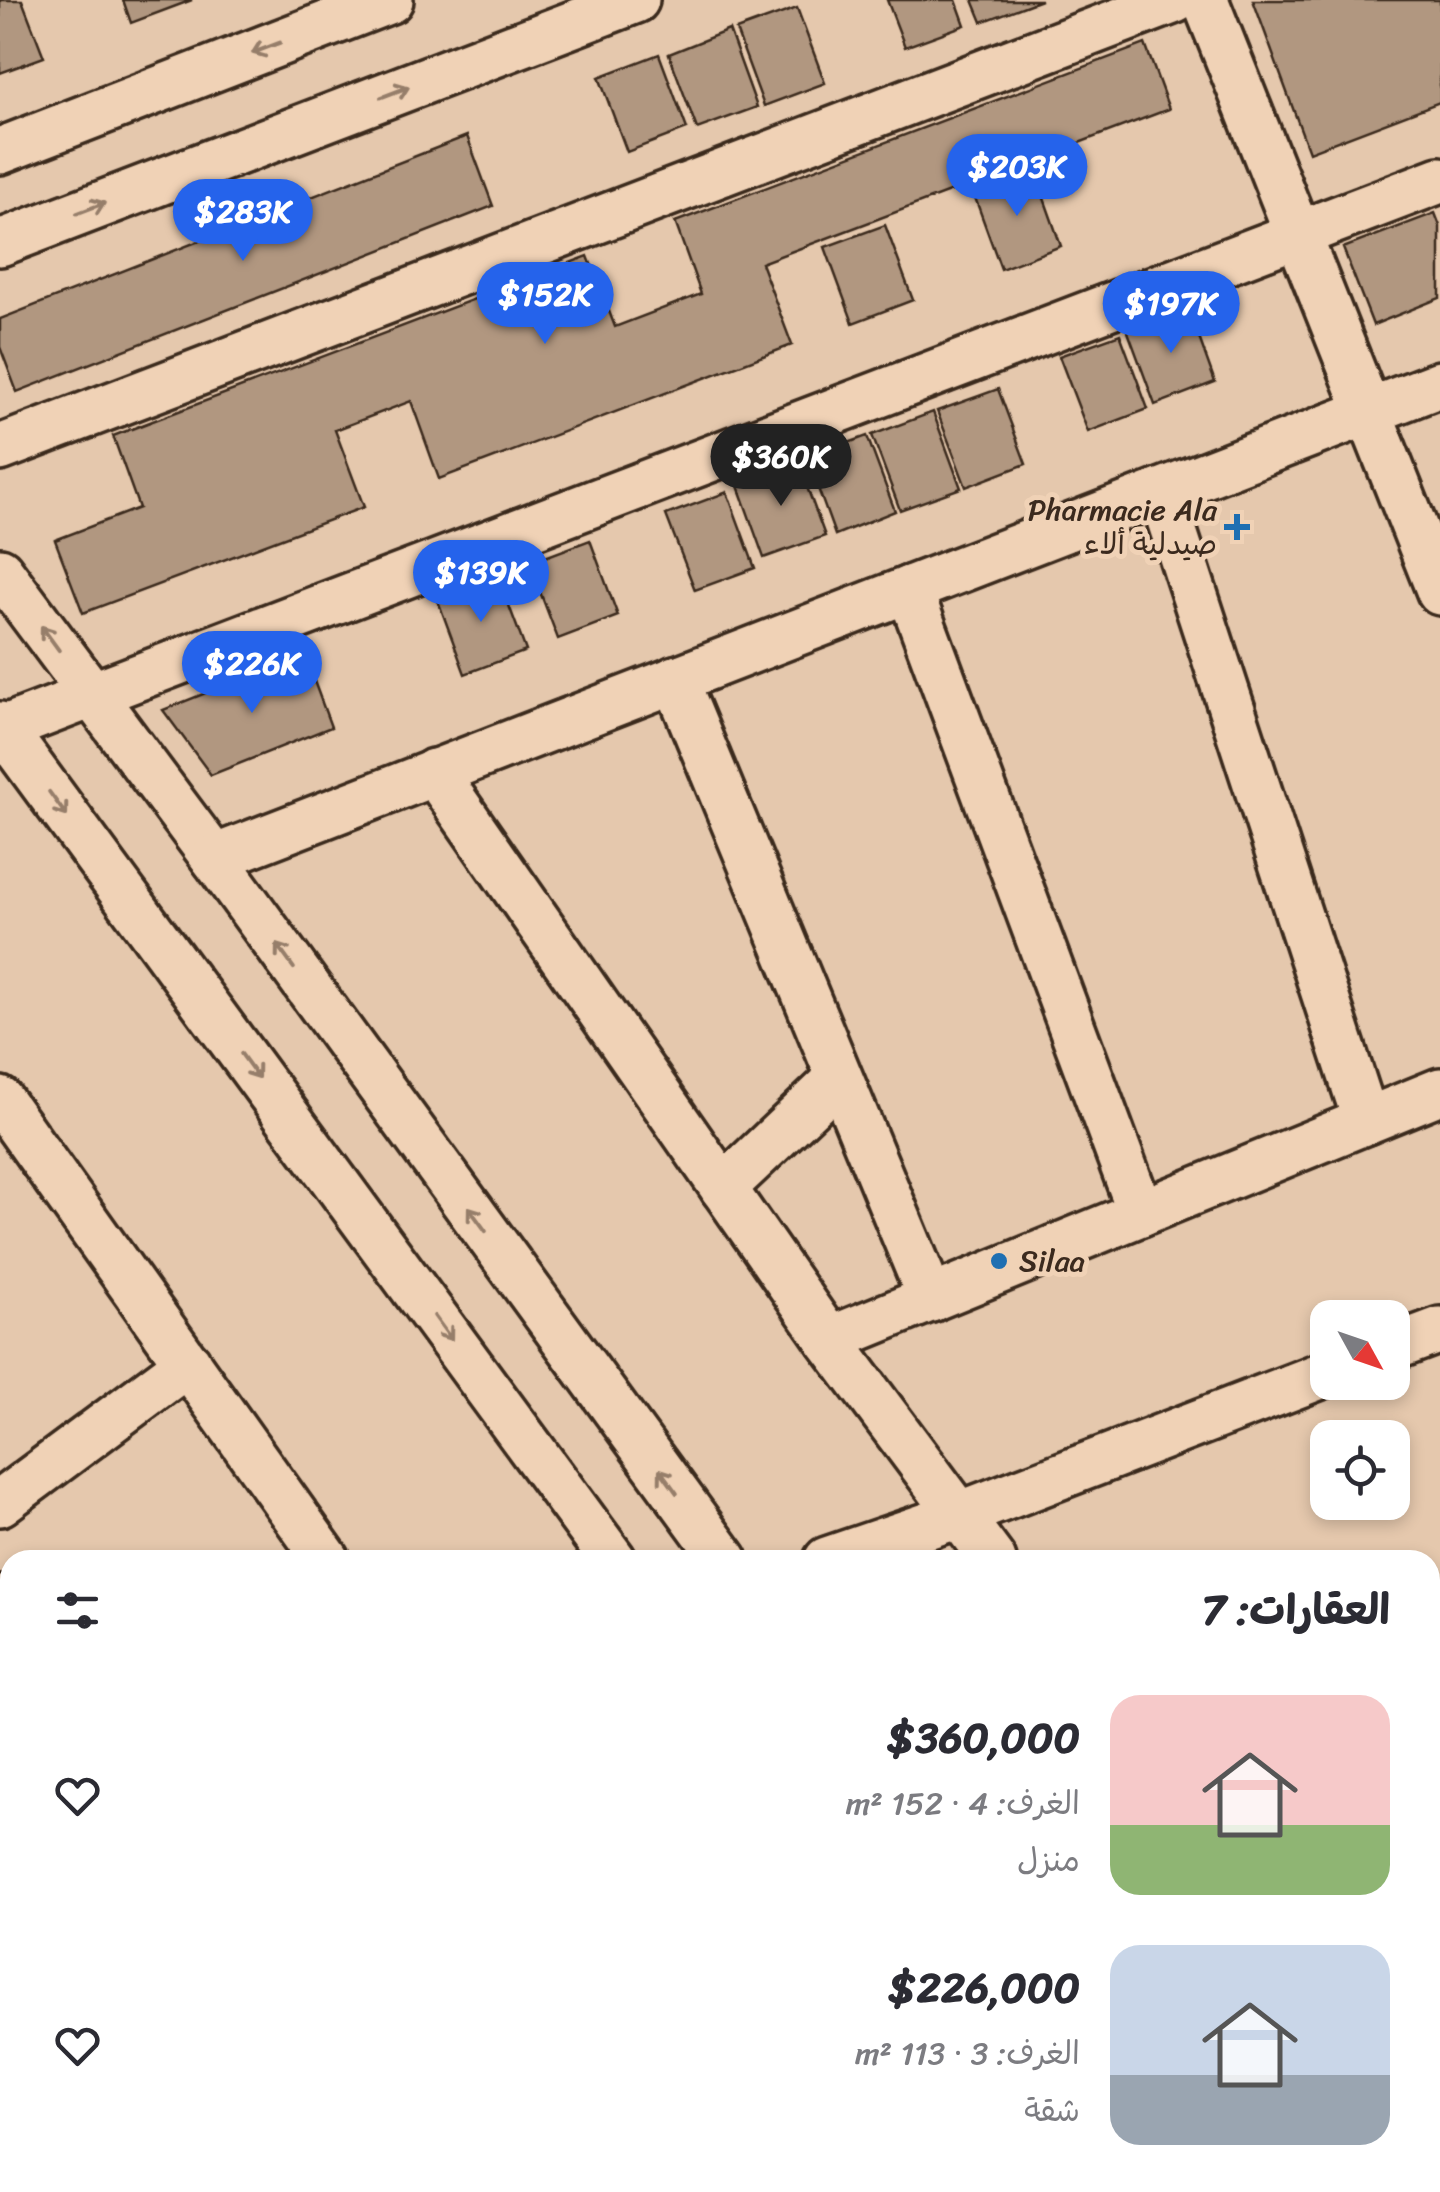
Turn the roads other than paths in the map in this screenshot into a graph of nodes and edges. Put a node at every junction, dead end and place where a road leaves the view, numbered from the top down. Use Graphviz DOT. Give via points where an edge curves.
graph roads {
  1 [pos="390,0"];
  2 [pos="636,0"];
  3 [pos="1175,0"];
  4 [pos="1205,0"];
  5 [pos="0,151"];
  6 [pos="1440,180"];
  7 [pos="1299,235"];
  8 [pos="0,243"];
  9 [pos="1440,384"];
  10 [pos="1368,412"];
  11 [pos="0,448"];
  12 [pos="1161,492"];
  13 [pos="0,570"];
  14 [pos="908,589"];
  15 [pos="1440,592"];
  16 [pos="675,679"];
  17 [pos="92,695"];
  18 [pos="1,728"];
  19 [pos="434,772"];
  20 [pos="214,858"];
  21 [pos="838,1078"];
  22 [pos="1440,1090"];
  23 [pos="0,1100"];
  24 [pos="1366,1121"];
  25 [pos="723,1188"];
  26 [pos="1141,1213"];
  27 [pos="931,1299"];
  28 [pos="1440,1330"];
  29 [pos="829,1340"];
  30 [pos="1410,1341"];
  31 [pos="188,1363"];
  32 [pos="1310,1380"];
  33 [pos="0,1503"];
  34 [pos="960,1515"];
  35 [pos="320,1550"];
  36 [pos="606,1550"];
  37 [pos="719,1550"];
  38 [pos="857,1550"];
  39 [pos="986,1550"];
  1 -- 5 [label="street, one-way"];
  8 -- 2 [label="street, one-way"];
  3 -- 11 [label="street"];
  4 -- 7 [label="street"];
  6 -- 7 [label="street"];
  7 -- 10 [label="street"];
  7 -- 17 [label="street"];
  9 -- 10 [label="street"];
  10 -- 12 [label="street"];
  10 -- 15 [label="street"];
  12 -- 14 [label="street"];
  12 -- 24 [label="street"];
  17 -- 13 [label="street, one-way"];
  14 -- 16 [label="street"];
  14 -- 26 [label="street"];
  16 -- 19 [label="street"];
  16 -- 21 [label="street"];
  17 -- 18 [label="street"];
  17 -- 20 [label="street"];
  18 -- 36 [label="street, one-way"];
  19 -- 20 [label="street"];
  19 -- 25 [label="street"];
  37 -- 20 [label="street, one-way"];
  21 -- 25 [label="street"];
  21 -- 27 [label="street"];
  22 -- 24 [label="street"];
  23 -- 31 [label="street"];
  24 -- 26 [label="street"];
  25 -- 29 [label="street"];
  26 -- 27 [label="street"];
  27 -- 29 [label="street"];
  28 -- 30 [label="street"];
  29 -- 34 [label="street"];
  31 -- 33 [label="street"];
  31 -- 35 [label="street"];
  32 -- 34 [label="street"];
  34 -- 38 [label="street"];
  34 -- 39 [label="street"];
}
